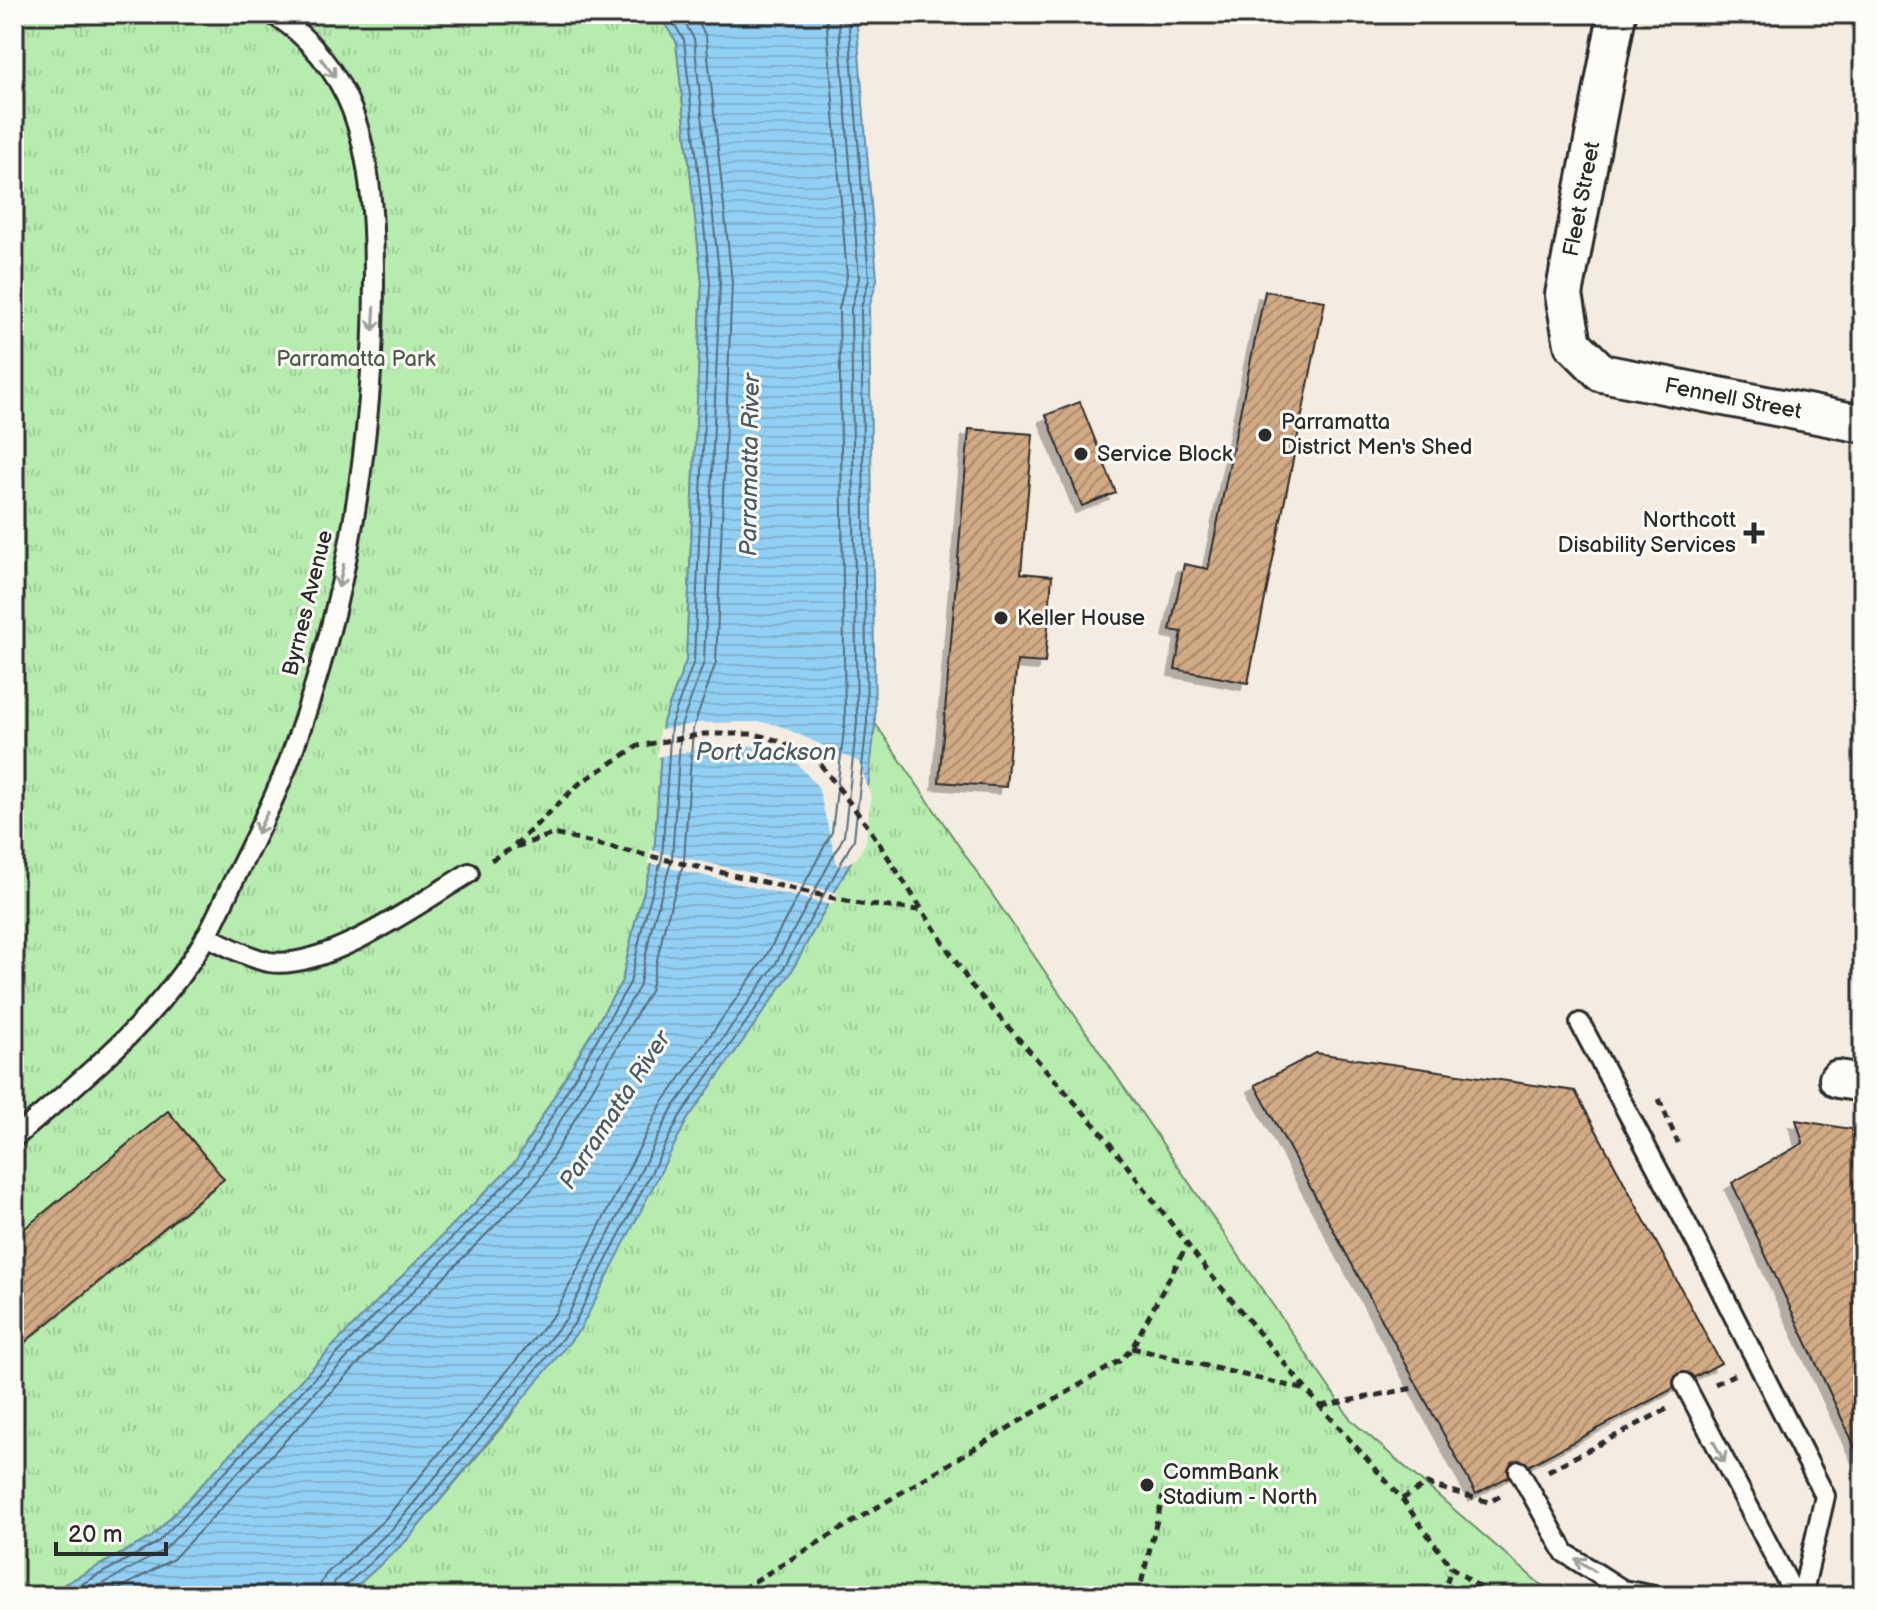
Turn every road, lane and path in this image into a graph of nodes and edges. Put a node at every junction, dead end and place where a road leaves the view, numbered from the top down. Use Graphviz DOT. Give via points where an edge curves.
graph roads {
  1 [pos="272,14"];
  2 [pos="1617,14"];
  3 [pos="1602,373"];
  4 [pos="1863,424"];
  5 [pos="511,849"];
  6 [pos="469,873"];
  7 [pos="921,910"];
  8 [pos="206,936"];
  9 [pos="1580,1023"];
  10 [pos="14,1138"];
  11 [pos="1187,1245"];
  12 [pos="1132,1348"];
  13 [pos="1729,1361"];
  14 [pos="1419,1387"];
  15 [pos="1687,1390"];
  16 [pos="1307,1391"];
  17 [pos="1320,1406"];
  18 [pos="1522,1477"];
  19 [pos="1163,1496"];
  20 [pos="1402,1499"];
  21 [pos="1451,1567"];
  22 [pos="730,1596"];
  23 [pos="1138,1596"];
  24 [pos="1443,1596"];
  25 [pos="1492,1596"];
  26 [pos="1655,1596"];
  27 [pos="1795,1596"];
  28 [pos="1802,1596"];
  1 -- 8 [label="lane, Byrnes Avenue, one-way" via="314,49 335,77 362,141 374,237 371,372 355,510 317,674 287,766"];
  2 -- 3 [label="street, Fleet Street" via="1564,295 1573,344"];
  3 -- 4 [label="street, Fennell Street"];
  5 -- 6 [label="path"];
  5 -- 7 [label="path" via="553,834 860,904"];
  5 -- 7 [label="path" via="580,783 638,746 678,737 754,734 818,761"];
  6 -- 8 [label="lane" via="369,933 290,962 269,962"];
  7 -- 11 [label="path" via="971,985 1101,1132"];
  8 -- 10 [label="lane, Byrnes Avenue" via="147,1019"];
  9 -- 28 [label="lane" via="1825,1496"];
  11 -- 12 [label="path"];
  11 -- 16 [label="path"];
  12 -- 16 [label="path"];
  12 -- 22 [label="path" via="1121,1360"];
  13 -- 15 [label="path" via="1735,1374"];
  14 -- 17 [label="path"];
  15 -- 18 [label="path"];
  15 -- 27 [label="lane, one-way"];
  16 -- 17 [label="path"];
  17 -- 20 [label="path"];
  18 -- 20 [label="path" via="1489,1502 1427,1484"];
  26 -- 18 [label="lane, one-way" via="1623,1590 1565,1553"];
  19 -- 23 [label="path"];
  20 -- 21 [label="path"];
  21 -- 24 [label="path"];
  21 -- 25 [label="path"];
}
